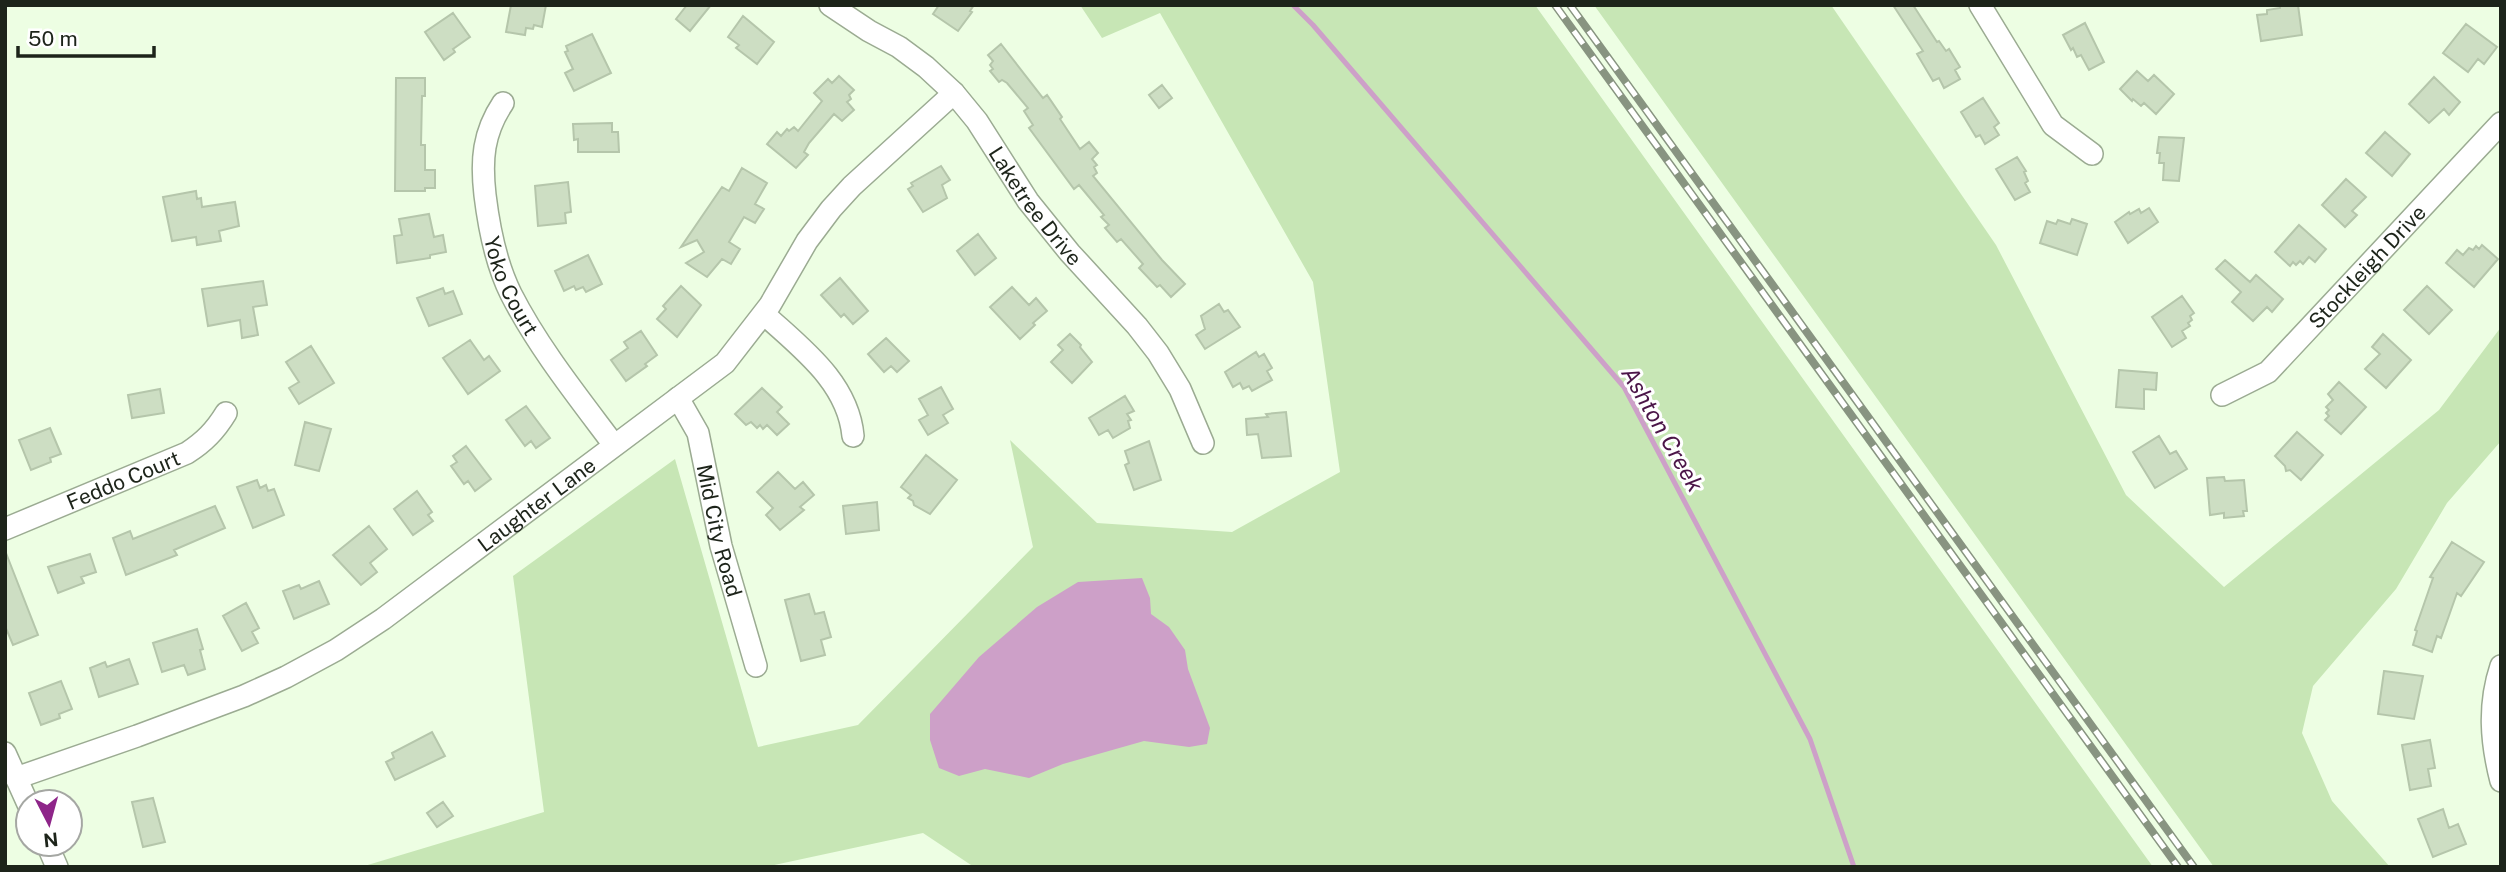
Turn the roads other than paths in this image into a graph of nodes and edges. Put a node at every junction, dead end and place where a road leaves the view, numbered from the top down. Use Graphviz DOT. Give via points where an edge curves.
graph roads {
  1 [pos="830,5"];
  2 [pos="1980,5"];
  3 [pos="954,93"];
  4 [pos="503,103"];
  5 [pos="2501,123"];
  6 [pos="2092,154"];
  7 [pos="764,314"];
  8 [pos="2222,395"];
  9 [pos="678,398"];
  10 [pos="226,413"];
  11 [pos="853,436"];
  12 [pos="1203,443"];
  13 [pos="614,444"];
  14 [pos="5,529"];
  15 [pos="756,666"];
  16 [pos="2501,666"];
  17 [pos="5,753"];
  18 [pos="16,778"];
  19 [pos="2501,781"];
  20 [pos="21,788"];
  1 -- 3 [label="street, Laketree Drive" via="899,47"];
  2 -- 6 [label="street" via="2053,125"];
  3 -- 7 [label="street, Laughter Lane" via="831,209"];
  3 -- 12 [label="street, Laketree Drive" via="1028,201 1158,354 1180,389"];
  4 -- 13 [label="street, Yoko Court" via="486,135 482,154 496,255 510,293 546,352"];
  5 -- 8 [label="street, Stockleigh Drive" via="2268,372"];
  7 -- 9 [label="street, Laughter Lane" via="725,363"];
  7 -- 11 [label="street" via="817,363 838,391 847,405"];
  9 -- 13 [label="street, Laughter Lane"];
  9 -- 15 [label="street, Mid City Road" via="698,433 721,546"];
  10 -- 14 [label="street, Feddo Court" via="210,436 187,453"];
  13 -- 18 [label="street, Laughter Lane" via="383,619 335,650 244,696"];
  16 -- 19 [label="street" via="2491,705"];
  17 -- 18 [label="street"];
  18 -- 20 [label="street"];
}
